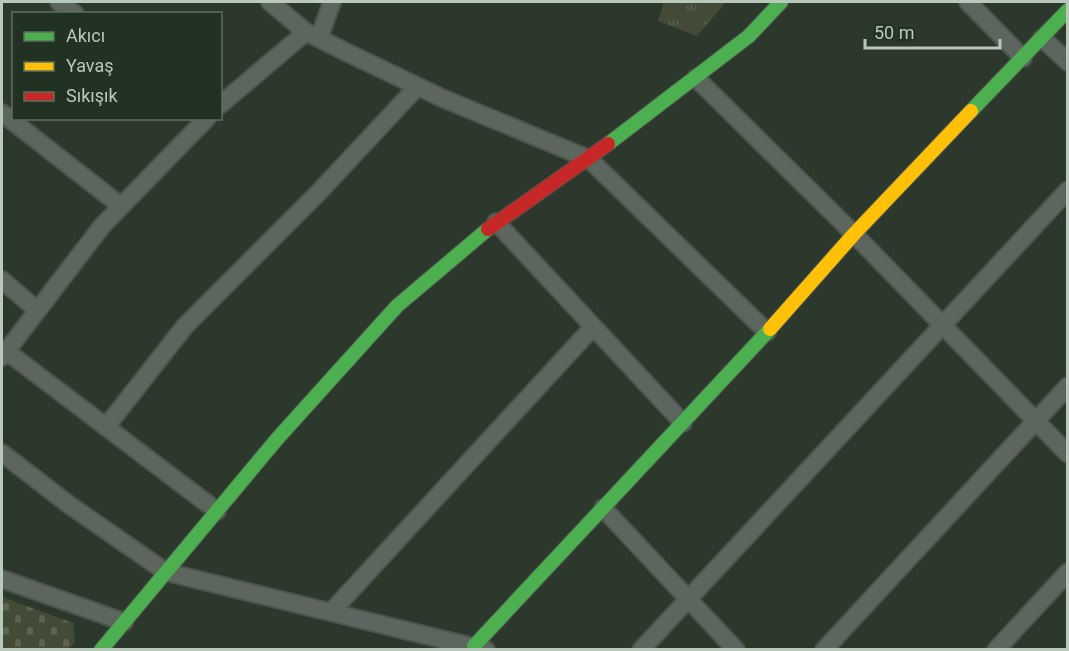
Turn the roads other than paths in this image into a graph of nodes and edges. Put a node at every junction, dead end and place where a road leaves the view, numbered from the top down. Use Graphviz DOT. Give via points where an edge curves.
graph roads {
  1 [pos="59,2"];
  2 [pos="270,2"];
  3 [pos="332,2"];
  4 [pos="781,2"];
  5 [pos="968,2"];
  6 [pos="1068,10"];
  7 [pos="72,12"];
  8 [pos="313,35"];
  9 [pos="1042,38"];
  10 [pos="1023,58"];
  11 [pos="1068,62"];
  12 [pos="696,78"];
  13 [pos="417,87"];
  14 [pos="222,103"];
  15 [pos="2,113"];
  16 [pos="205,120"];
  17 [pos="589,159"];
  18 [pos="1068,190"];
  19 [pos="121,206"];
  20 [pos="496,222"];
  21 [pos="854,234"];
  22 [pos="2,280"];
  23 [pos="37,310"];
  24 [pos="942,325"];
  25 [pos="593,327"];
  26 [pos="767,332"];
  27 [pos="4,354"];
  28 [pos="1068,386"];
  29 [pos="1036,422"];
  30 [pos="683,423"];
  31 [pos="106,427"];
  32 [pos="2,453"];
  33 [pos="1068,454"];
  34 [pos="603,508"];
  35 [pos="216,511"];
  36 [pos="166,572"];
  37 [pos="1068,572"];
  38 [pos="2,579"];
  39 [pos="687,599"];
  40 [pos="332,611"];
  41 [pos="124,622"];
  42 [pos="480,648"];
  43 [pos="101,650"];
  44 [pos="641,650"];
  45 [pos="736,650"];
  46 [pos="824,650"];
  47 [pos="996,650"];
  1 -- 7 [label="street"];
  2 -- 8 [label="street"];
  3 -- 8 [label="street"];
  4 -- 12 [label="street" via="750,36"];
  5 -- 10 [label="street"];
  6 -- 9 [label="street"];
  8 -- 13 [label="street"];
  8 -- 14 [label="street"];
  9 -- 10 [label="street"];
  9 -- 11 [label="street"];
  10 -- 21 [label="street"];
  12 -- 17 [label="street"];
  12 -- 21 [label="street"];
  13 -- 17 [label="street"];
  13 -- 31 [label="street" via="185,326"];
  15 -- 19 [label="street"];
  16 -- 19 [label="street"];
  17 -- 20 [label="street"];
  17 -- 26 [label="street"];
  18 -- 24 [label="street"];
  19 -- 23 [label="street"];
  20 -- 25 [label="street"];
  20 -- 35 [label="street" via="397,306"];
  21 -- 24 [label="street"];
  21 -- 26 [label="street"];
  22 -- 23 [label="street"];
  23 -- 27 [label="street"];
  24 -- 29 [label="street"];
  24 -- 39 [label="street"];
  25 -- 30 [label="street"];
  25 -- 40 [label="street"];
  26 -- 30 [label="street"];
  27 -- 31 [label="street"];
  28 -- 29 [label="street"];
  29 -- 33 [label="street"];
  29 -- 46 [label="street"];
  30 -- 34 [label="street"];
  31 -- 35 [label="street"];
  32 -- 36 [label="street"];
  34 -- 39 [label="street"];
  34 -- 42 [label="street"];
  35 -- 36 [label="street"];
  36 -- 40 [label="street"];
  36 -- 41 [label="street"];
  37 -- 47 [label="street"];
  38 -- 41 [label="street"];
  39 -- 44 [label="street"];
  39 -- 45 [label="street"];
  40 -- 42 [label="street"];
  41 -- 43 [label="street"];
}
